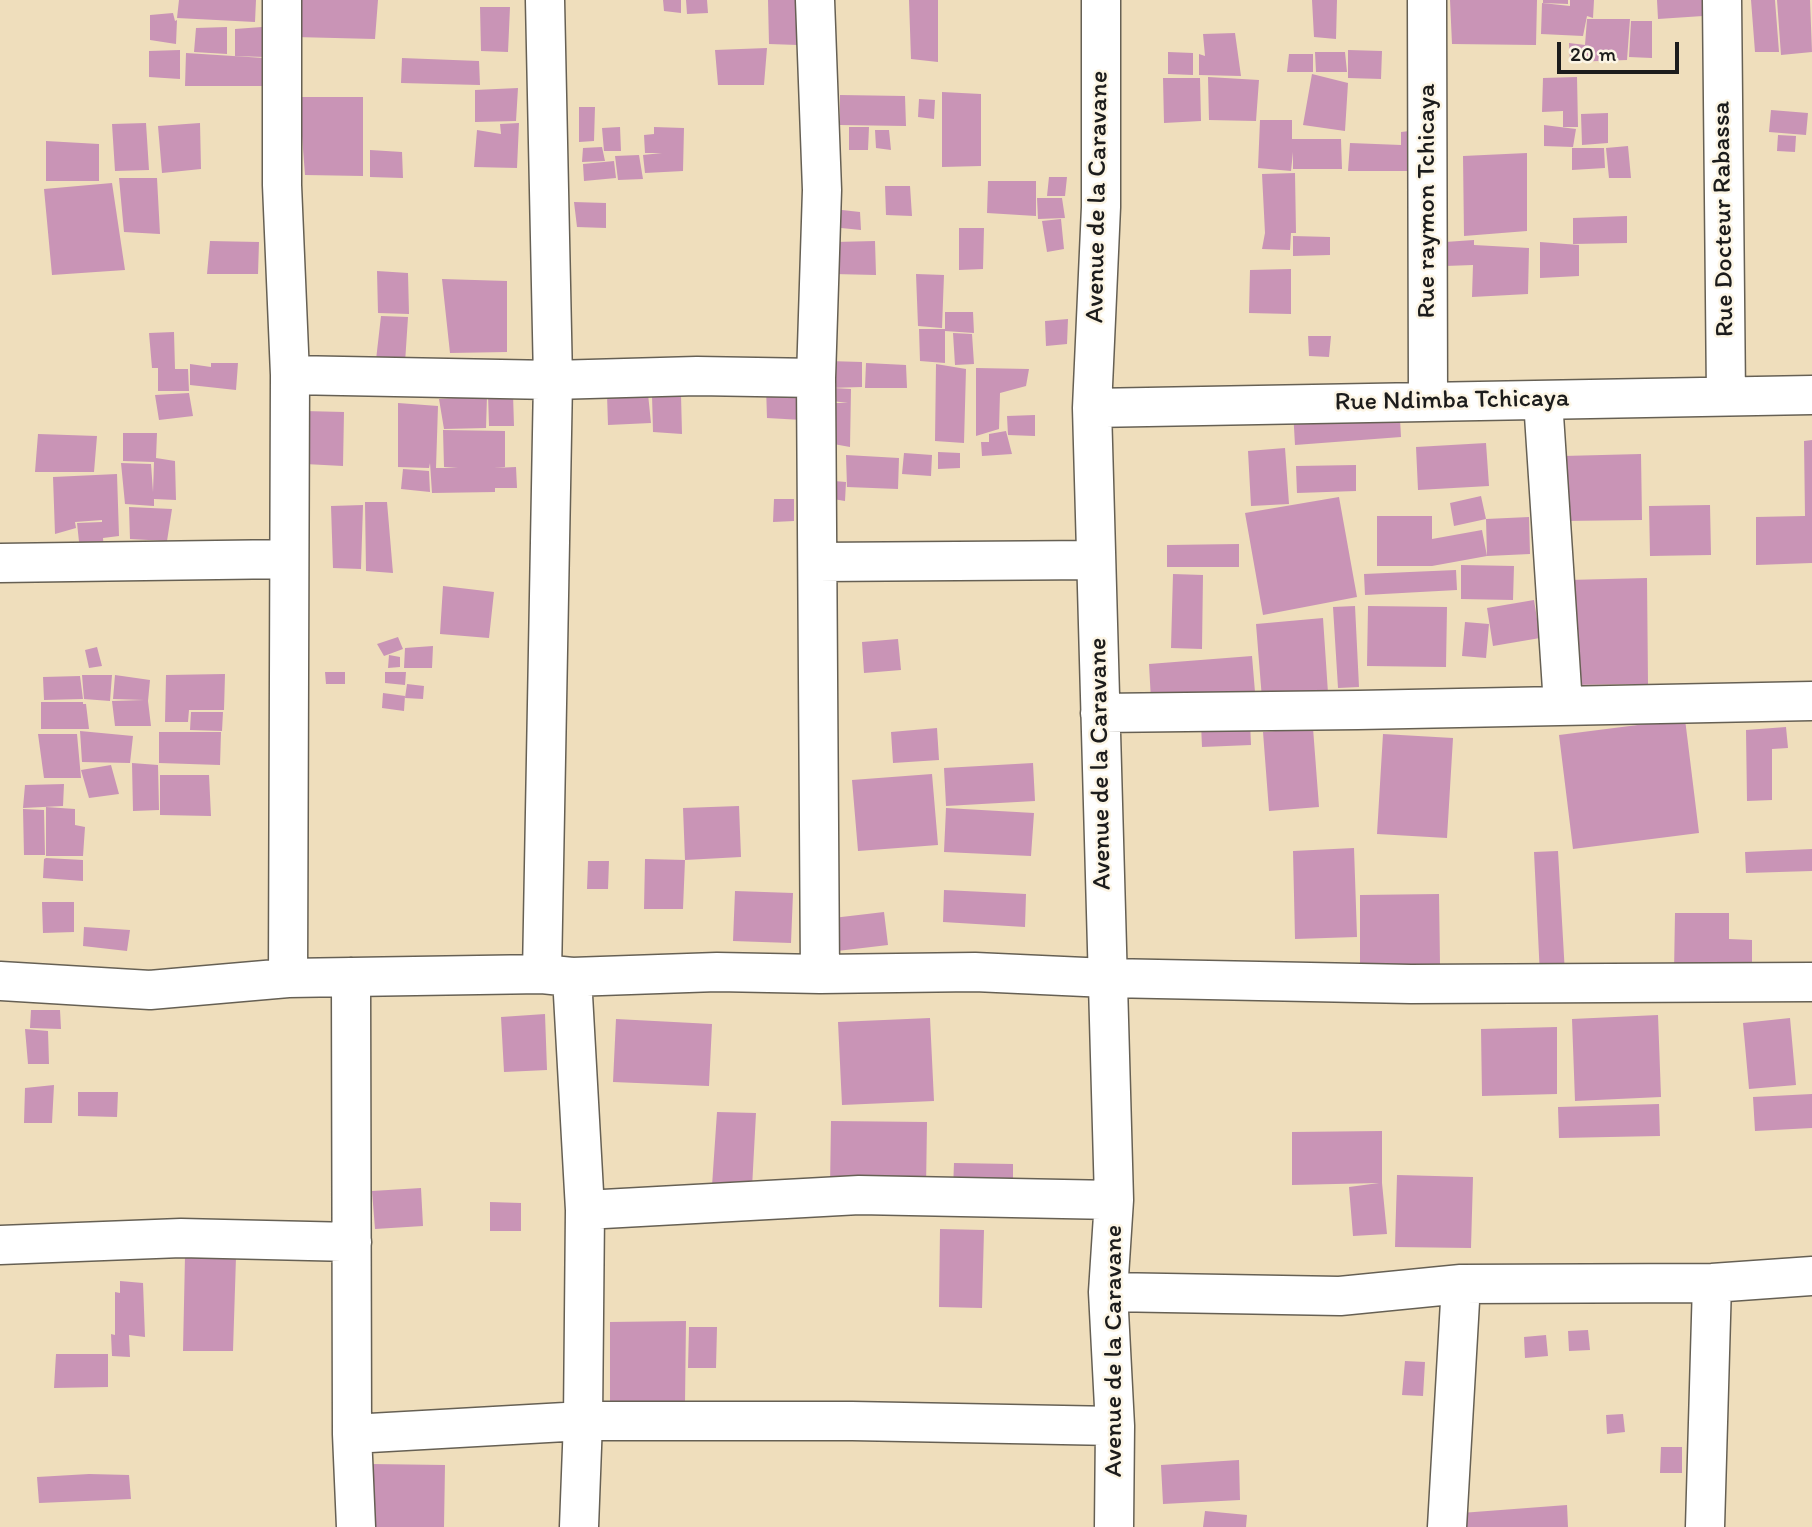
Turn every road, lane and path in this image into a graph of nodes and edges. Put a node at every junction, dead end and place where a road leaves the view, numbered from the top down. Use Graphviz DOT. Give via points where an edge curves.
graph roads {
  1 [pos="282,0"];
  2 [pos="545,0"];
  3 [pos="815,0"];
  4 [pos="1101,0"];
  5 [pos="1427,0"];
  6 [pos="1722,0"];
  7 [pos="290,375"];
  8 [pos="816,378"];
  9 [pos="553,380"];
  10 [pos="1812,395"];
  11 [pos="1726,396"];
  12 [pos="1543,400"];
  13 [pos="1428,402"];
  14 [pos="1091,408"];
  15 [pos="289,559"];
  16 [pos="1096,560"];
  17 [pos="818,562"];
  18 [pos="0,563"];
  19 [pos="1812,701"];
  20 [pos="1563,705"];
  21 [pos="1100,713"];
  22 [pos="820,974"];
  23 [pos="557,976"];
  24 [pos="351,977"];
  25 [pos="288,978"];
  26 [pos="1107,978"];
  27 [pos="0,981"];
  28 [pos="1812,982"];
  29 [pos="1114,1200"];
  30 [pos="585,1210"];
  31 [pos="352,1242"];
  32 [pos="0,1245"];
  33 [pos="1812,1276"];
  34 [pos="1712,1283"];
  35 [pos="1461,1284"];
  36 [pos="1108,1292"];
  37 [pos="583,1421"];
  38 [pos="1115,1426"];
  39 [pos="352,1434"];
  40 [pos="356,1527"];
  41 [pos="579,1527"];
  42 [pos="1114,1527"];
  43 [pos="1447,1527"];
  44 [pos="1705,1527"];
  1 -- 7 [label="street" via="282,185"];
  2 -- 9 [label="street"];
  3 -- 8 [label="street" via="822,190"];
  4 -- 14 [label="street, Avenue de la Caravane" via="1101,207"];
  5 -- 13 [label="street, Rue raymon Tchicaya"];
  6 -- 11 [label="street, Rue Docteur Rabassa"];
  7 -- 9 [label="street"];
  7 -- 15 [label="street"];
  8 -- 9 [label="street"];
  8 -- 17 [label="street"];
  9 -- 23 [label="street"];
  10 -- 11 [label="street, Rue Ndimba Tchicaya"];
  11 -- 12 [label="street, Rue Ndimba Tchicaya"];
  12 -- 13 [label="street, Rue Ndimba Tchicaya"];
  12 -- 20 [label="street"];
  13 -- 14 [label="street, Rue Ndimba Tchicaya"];
  14 -- 16 [label="street, Avenue de la Caravane"];
  15 -- 18 [label="street"];
  15 -- 25 [label="street"];
  16 -- 17 [label="street"];
  16 -- 21 [label="street, Avenue de la Caravane"];
  17 -- 22 [label="street"];
  19 -- 20 [label="street"];
  20 -- 21 [label="street"];
  21 -- 26 [label="street, Avenue de la Caravane"];
  22 -- 23 [label="street"];
  22 -- 26 [label="street" via="975,972"];
  23 -- 24 [label="street"];
  23 -- 30 [label="street"];
  24 -- 25 [label="street"];
  24 -- 31 [label="street"];
  25 -- 27 [label="street" via="150,990"];
  26 -- 28 [label="street" via="1411,984"];
  26 -- 29 [label="street, Avenue de la Caravane"];
  29 -- 30 [label="street" via="859,1195"];
  29 -- 36 [label="street, Avenue de la Caravane"];
  30 -- 37 [label="street"];
  31 -- 32 [label="street" via="181,1238"];
  31 -- 39 [label="street"];
  33 -- 34 [label="street"];
  34 -- 35 [label="street"];
  34 -- 44 [label="street"];
  35 -- 36 [label="street" via="1340,1296"];
  35 -- 43 [label="street"];
  36 -- 38 [label="street, Avenue de la Caravane"];
  37 -- 38 [label="street"];
  37 -- 39 [label="street"];
  37 -- 41 [label="street"];
  38 -- 42 [label="street, Avenue de la Caravane"];
  39 -- 40 [label="street"];
}
